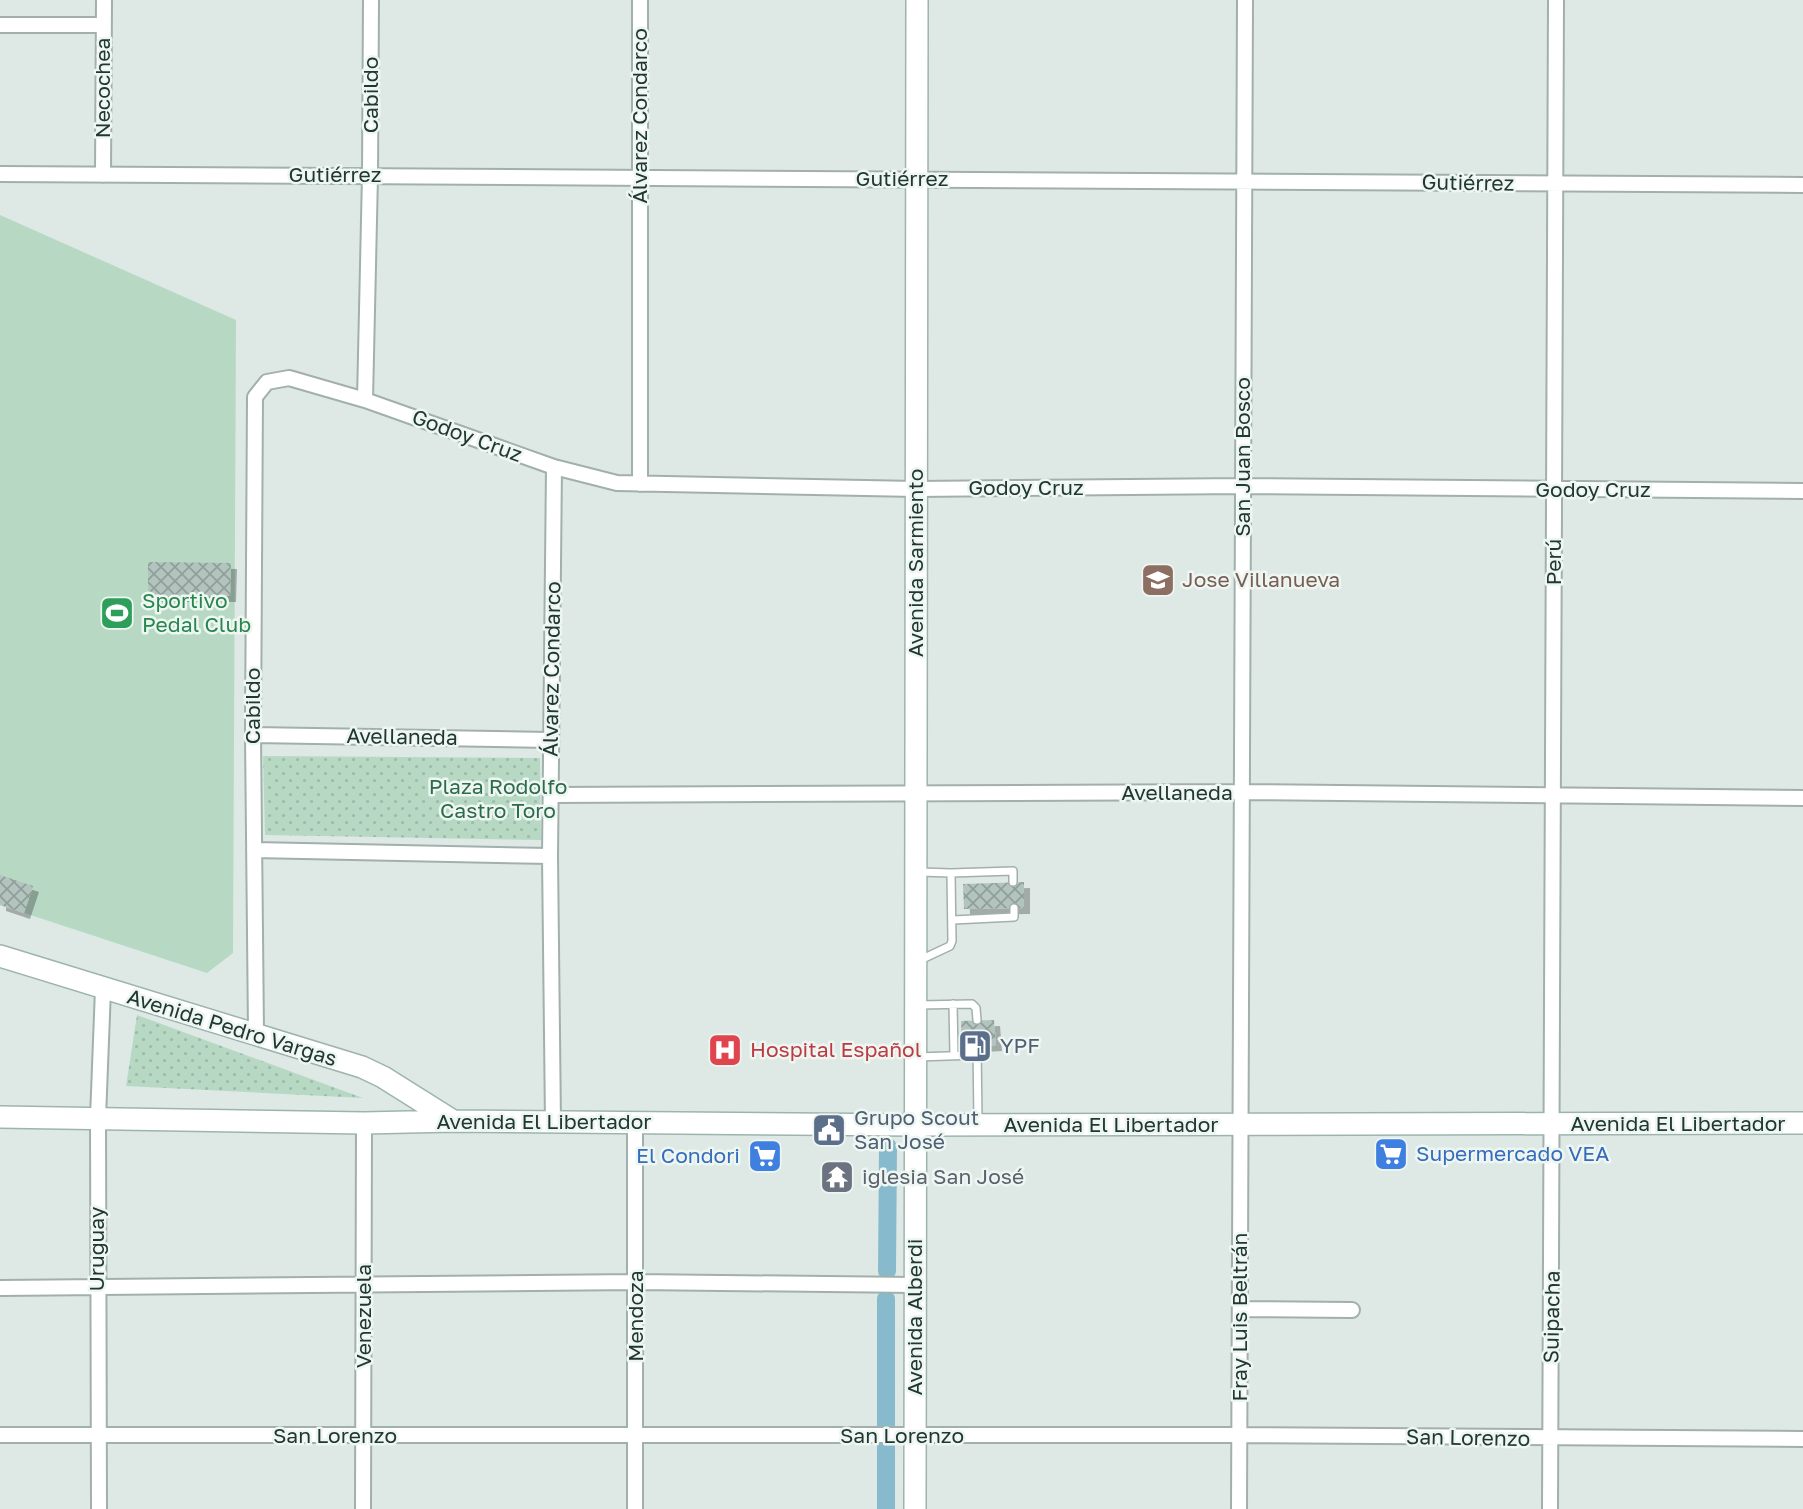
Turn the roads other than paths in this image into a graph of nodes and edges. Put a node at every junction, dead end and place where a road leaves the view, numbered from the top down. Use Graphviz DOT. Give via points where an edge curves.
graph roads {
  1 [pos="104,0"];
  2 [pos="371,0"];
  3 [pos="640,0"];
  4 [pos="917,0"];
  5 [pos="1245,0"];
  6 [pos="1556,0"];
  7 [pos="0,25"];
  8 [pos="103,25"];
  9 [pos="0,174"];
  10 [pos="370,175"];
  11 [pos="103,176"];
  12 [pos="639,178"];
  13 [pos="916,179"];
  14 [pos="1244,180"];
  15 [pos="1556,184"];
  16 [pos="1803,185"];
  17 [pos="267,382"];
  18 [pos="365,400"];
  19 [pos="554,467"];
  20 [pos="640,484"];
  21 [pos="1243,486"];
  22 [pos="916,489"];
  23 [pos="1554,490"];
  24 [pos="1803,491"];
  25 [pos="253,735"];
  26 [pos="551,740"];
  27 [pos="1242,792"];
  28 [pos="551,795"];
  29 [pos="916,795"];
  30 [pos="1553,795"];
  31 [pos="1803,798"];
  32 [pos="254,850"];
  33 [pos="550,856"];
  34 [pos="916,872"];
  35 [pos="976,872"];
  36 [pos="951,873"];
  37 [pos="1013,882"];
  38 [pos="976,884"];
  39 [pos="1014,908"];
  40 [pos="977,909"];
  41 [pos="978,919"];
  42 [pos="953,920"];
  43 [pos="0,956"];
  44 [pos="917,961"];
  45 [pos="103,989"];
  46 [pos="953,1004"];
  47 [pos="916,1005"];
  48 [pos="977,1020"];
  49 [pos="256,1033"];
  50 [pos="954,1055"];
  51 [pos="916,1056"];
  52 [pos="0,1117"];
  53 [pos="98,1118"];
  54 [pos="453,1121"];
  55 [pos="364,1123"];
  56 [pos="553,1123"];
  57 [pos="635,1123"];
  58 [pos="1803,1123"];
  59 [pos="1241,1124"];
  60 [pos="1553,1124"];
  61 [pos="916,1125"];
  62 [pos="978,1125"];
  63 [pos="636,1282"];
  64 [pos="914,1285"];
  65 [pos="97,1286"];
  66 [pos="364,1286"];
  67 [pos="0,1288"];
  68 [pos="1240,1309"];
  69 [pos="1352,1310"];
  70 [pos="98,1434"];
  71 [pos="0,1435"];
  72 [pos="1239,1435"];
  73 [pos="363,1436"];
  74 [pos="635,1436"];
  75 [pos="915,1436"];
  76 [pos="1550,1438"];
  77 [pos="1803,1439"];
  78 [pos="99,1509"];
  79 [pos="363,1509"];
  80 [pos="635,1509"];
  81 [pos="915,1509"];
  82 [pos="1239,1509"];
  83 [pos="1550,1509"];
  1 -- 8 [label="street, Necochea"];
  2 -- 10 [label="street, Cabildo"];
  3 -- 12 [label="street, Álvarez Condarco"];
  4 -- 13 [label="main road, Avenida Sarmiento"];
  5 -- 14 [label="street, San Juan Bosco"];
  6 -- 15 [label="street, Perú"];
  7 -- 8 [label="street"];
  8 -- 11 [label="street, Necochea"];
  9 -- 11 [label="street, Gutiérrez"];
  10 -- 11 [label="street, Gutiérrez"];
  10 -- 12 [label="street, Gutiérrez"];
  10 -- 18 [label="street, Cabildo"];
  12 -- 13 [label="street, Gutiérrez"];
  12 -- 20 [label="street, Álvarez Condarco"];
  13 -- 14 [label="street, Gutiérrez"];
  13 -- 22 [label="main road, Avenida Sarmiento"];
  14 -- 15 [label="street, Gutiérrez"];
  14 -- 21 [label="street, San Juan Bosco"];
  15 -- 16 [label="street, Gutiérrez"];
  15 -- 23 [label="street, Perú"];
  17 -- 18 [label="street, Godoy Cruz" via="289,379"];
  17 -- 25 [label="street, Cabildo" via="255,397"];
  18 -- 19 [label="street, Godoy Cruz"];
  19 -- 20 [label="street, Godoy Cruz"];
  19 -- 26 [label="street, Álvarez Condarco"];
  20 -- 22 [label="street, Godoy Cruz"];
  21 -- 22 [label="street, Godoy Cruz"];
  21 -- 23 [label="street, Godoy Cruz"];
  21 -- 27 [label="street, San Juan Bosco"];
  22 -- 29 [label="main road, Avenida Sarmiento"];
  23 -- 24 [label="street, Godoy Cruz"];
  23 -- 30 [label="street, Perú"];
  25 -- 26 [label="street, Avellaneda"];
  25 -- 32 [label="street, Cabildo"];
  26 -- 28 [label="street, Álvarez Condarco"];
  27 -- 29 [label="street, Avellaneda"];
  27 -- 30 [label="street, Avellaneda"];
  27 -- 59 [label="street, San Juan Bosco"];
  28 -- 29 [label="street, Avellaneda"];
  28 -- 33 [label="street, Álvarez Condarco"];
  29 -- 34 [label="main road, Avenida Sarmiento"];
  30 -- 31 [label="street, Avellaneda"];
  30 -- 60 [label="street, Perú"];
  32 -- 33 [label="street"];
  32 -- 49 [label="street, Cabildo"];
  33 -- 56 [label="street, Álvarez Condarco"];
  34 -- 36 [label="lane"];
  34 -- 44 [label="main road, Avenida Sarmiento"];
  35 -- 36 [label="lane"];
  35 -- 37 [label="lane" via="1013,871"];
  35 -- 38 [label="lane"];
  36 -- 42 [label="lane"];
  39 -- 41 [label="lane" via="1014,917"];
  40 -- 41 [label="lane"];
  41 -- 42 [label="lane"];
  42 -- 44 [label="lane" via="950,946"];
  43 -- 45 [label="main road, Avenida Pedro Vargas"];
  44 -- 47 [label="main road, Avenida Sarmiento"];
  45 -- 49 [label="main road, Avenida Pedro Vargas"];
  45 -- 53 [label="street, Uruguay"];
  46 -- 47 [label="lane"];
  46 -- 48 [label="lane" via="975,1005"];
  46 -- 50 [label="lane"];
  47 -- 51 [label="main road, Avenida Sarmiento"];
  49 -- 54 [label="main road, Avenida Pedro Vargas" via="362,1067"];
  50 -- 51 [label="lane"];
  50 -- 62 [label="lane" via="977,1050"];
  51 -- 61 [label="main road, Avenida Sarmiento"];
  52 -- 53 [label="main road, Avenida El Libertador"];
  53 -- 55 [label="main road, Avenida El Libertador"];
  53 -- 65 [label="street, Uruguay"];
  54 -- 55 [label="main road, Avenida El Libertador"];
  54 -- 56 [label="main road, Avenida El Libertador"];
  55 -- 66 [label="street, Venezuela"];
  56 -- 57 [label="main road, Avenida El Libertador"];
  57 -- 61 [label="main road, Avenida El Libertador"];
  57 -- 63 [label="street, Mendoza"];
  58 -- 60 [label="main road, Avenida El Libertador"];
  59 -- 60 [label="main road, Avenida El Libertador"];
  59 -- 62 [label="main road, Avenida El Libertador"];
  59 -- 68 [label="street, Fray Luis Beltrán"];
  60 -- 76 [label="street, Suipacha"];
  61 -- 62 [label="main road, Avenida El Libertador"];
  61 -- 64 [label="main road, Avenida Alberdi"];
  63 -- 64 [label="street"];
  63 -- 66 [label="street"];
  63 -- 74 [label="street, Mendoza"];
  64 -- 75 [label="main road, Avenida Alberdi"];
  65 -- 66 [label="street"];
  65 -- 67 [label="street"];
  65 -- 70 [label="street, Uruguay"];
  66 -- 73 [label="street, Venezuela"];
  68 -- 69 [label="street"];
  68 -- 72 [label="street, Fray Luis Beltrán"];
  70 -- 71 [label="street, San Lorenzo"];
  70 -- 73 [label="street, San Lorenzo"];
  70 -- 78 [label="street, Uruguay"];
  72 -- 75 [label="street, San Lorenzo"];
  72 -- 76 [label="street, San Lorenzo"];
  72 -- 82 [label="street, Fray Luis Beltrán"];
  73 -- 74 [label="street, San Lorenzo"];
  73 -- 79 [label="street, Venezuela"];
  74 -- 75 [label="street, San Lorenzo"];
  74 -- 80 [label="street, Mendoza"];
  75 -- 81 [label="main road, Avenida Alberdi"];
  76 -- 77 [label="street, San Lorenzo"];
  76 -- 83 [label="street, Suipacha"];
}
